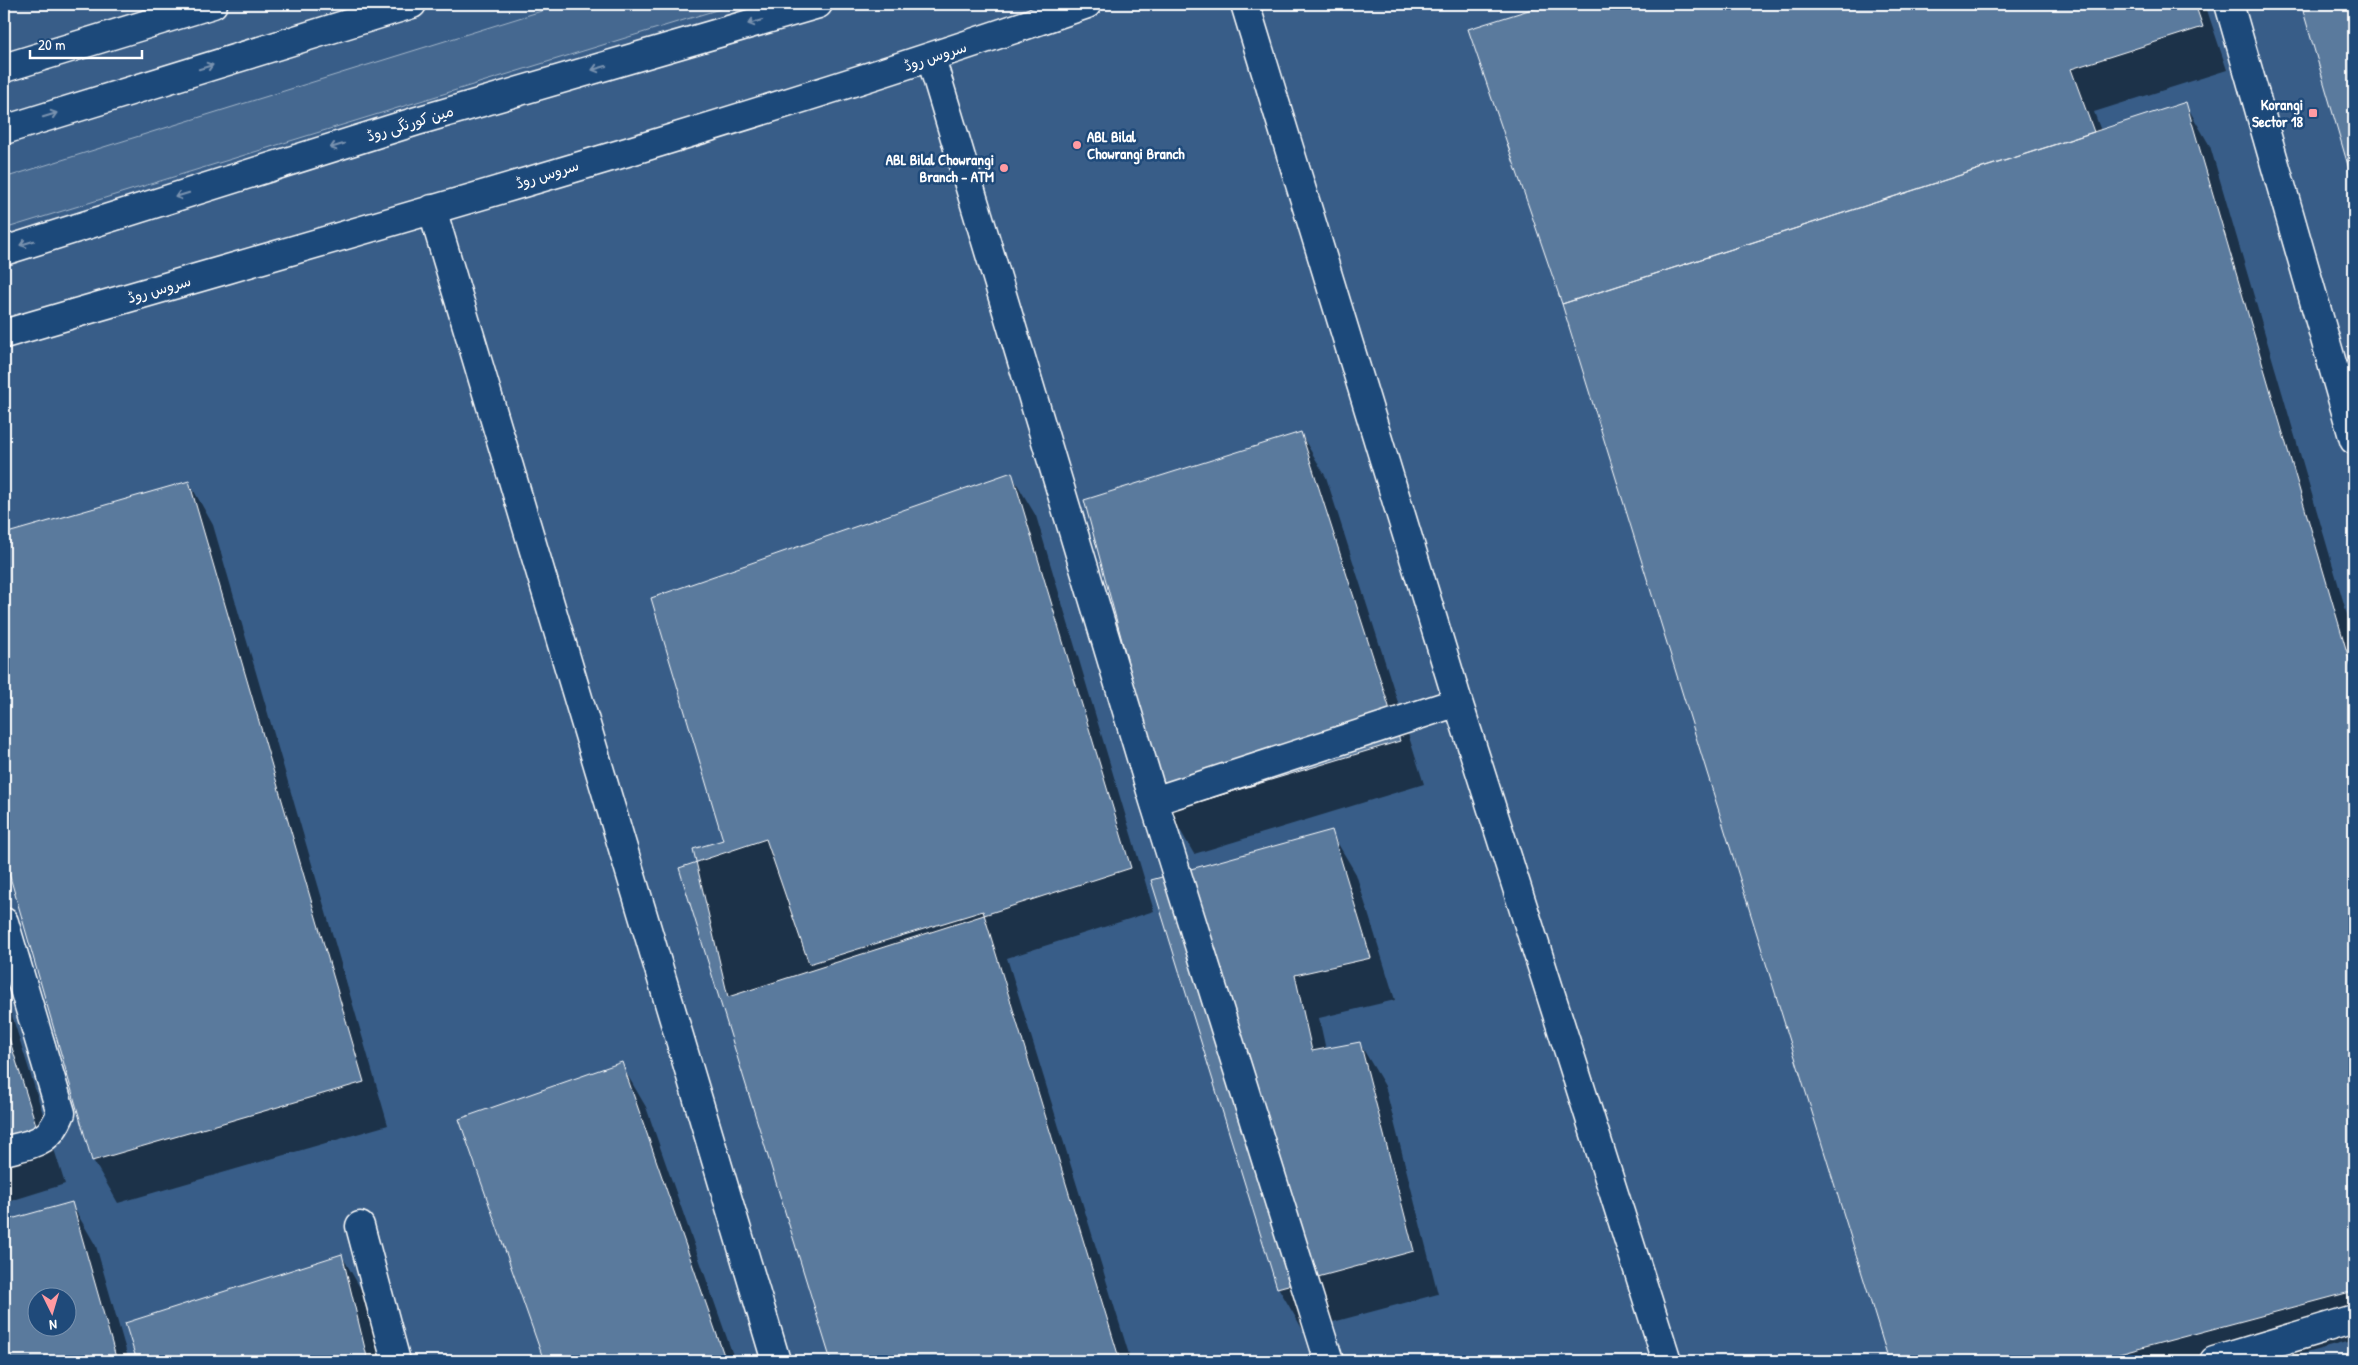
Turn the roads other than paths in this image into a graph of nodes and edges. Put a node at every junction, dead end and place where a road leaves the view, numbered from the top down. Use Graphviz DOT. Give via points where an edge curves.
graph roads {
  1 [pos="213,4"];
  2 [pos="412,4"];
  3 [pos="818,4"];
  4 [pos="1087,4"];
  5 [pos="1245,4"];
  6 [pos="2229,4"];
  7 [pos="931,58"];
  8 [pos="4,68"];
  9 [pos="4,130"];
  10 [pos="432,209"];
  11 [pos="4,251"];
  12 [pos="4,334"];
  13 [pos="2354,440"];
  14 [pos="1458,702"];
  15 [pos="1154,801"];
  16 [pos="4,922"];
  17 [pos="4,1152"];
  18 [pos="360,1226"];
  19 [pos="2354,1319"];
  20 [pos="396,1361"];
  21 [pos="776,1361"];
  22 [pos="1329,1361"];
  23 [pos="1667,1361"];
  24 [pos="2214,1361"];
  1 -- 8 [label="street"];
  9 -- 2 [label="street, one-way"];
  3 -- 11 [label="street, مین کورنگی روڈ, one-way" via="417,121"];
  4 -- 7 [label="street, سروس روڈ"];
  5 -- 14 [label="street"];
  6 -- 13 [label="street"];
  7 -- 10 [label="street, سروس روڈ"];
  7 -- 15 [label="street"];
  10 -- 12 [label="street, سروس روڈ"];
  10 -- 21 [label="street"];
  14 -- 15 [label="street"];
  14 -- 23 [label="street"];
  15 -- 22 [label="street"];
  16 -- 17 [label="street" via="61,1113 55,1129 41,1141"];
  18 -- 20 [label="street"];
  19 -- 24 [label="street"];
}
